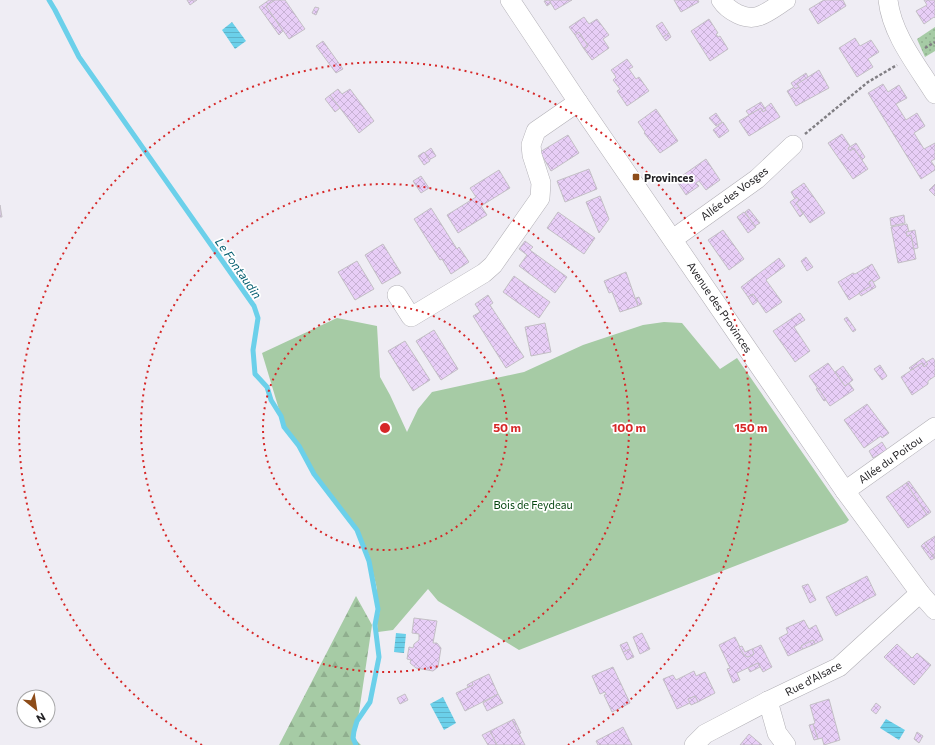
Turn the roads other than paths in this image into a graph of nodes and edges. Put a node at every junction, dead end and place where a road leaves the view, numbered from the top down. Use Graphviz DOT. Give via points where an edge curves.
graph roads {
  1 [pos="510,0"];
  2 [pos="721,0"];
  3 [pos="786,0"];
  4 [pos="888,0"];
  5 [pos="935,94"];
  6 [pos="578,102"];
  7 [pos="793,145"];
  8 [pos="673,238"];
  9 [pos="397,295"];
  10 [pos="935,427"];
  11 [pos="845,491"];
  12 [pos="920,593"];
  13 [pos="935,610"];
  14 [pos="768,701"];
  15 [pos="694,745"];
  16 [pos="786,745"];
  1 -- 6 [label="street, Avenue des Provinces"];
  2 -- 3 [label="street" via="734,13 745,17 758,17"];
  4 -- 5 [label="street" via="893,24"];
  6 -- 8 [label="street, Avenue des Provinces"];
  6 -- 9 [label="street" via="536,131 531,145 541,183 540,198 492,265 484,273 411,317"];
  7 -- 8 [label="street, Allée des Vosges" via="757,179"];
  8 -- 11 [label="street, Avenue des Provinces"];
  10 -- 11 [label="street, Allée du Poitou"];
  11 -- 12 [label="street, Avenue des Provinces"];
  12 -- 13 [label="street, Avenue des Provinces"];
  12 -- 14 [label="street, Rue d'Alsace" via="839,667"];
  14 -- 15 [label="street, Rue d'Alsace" via="706,734"];
  14 -- 16 [label="street" via="777,733"];
}
